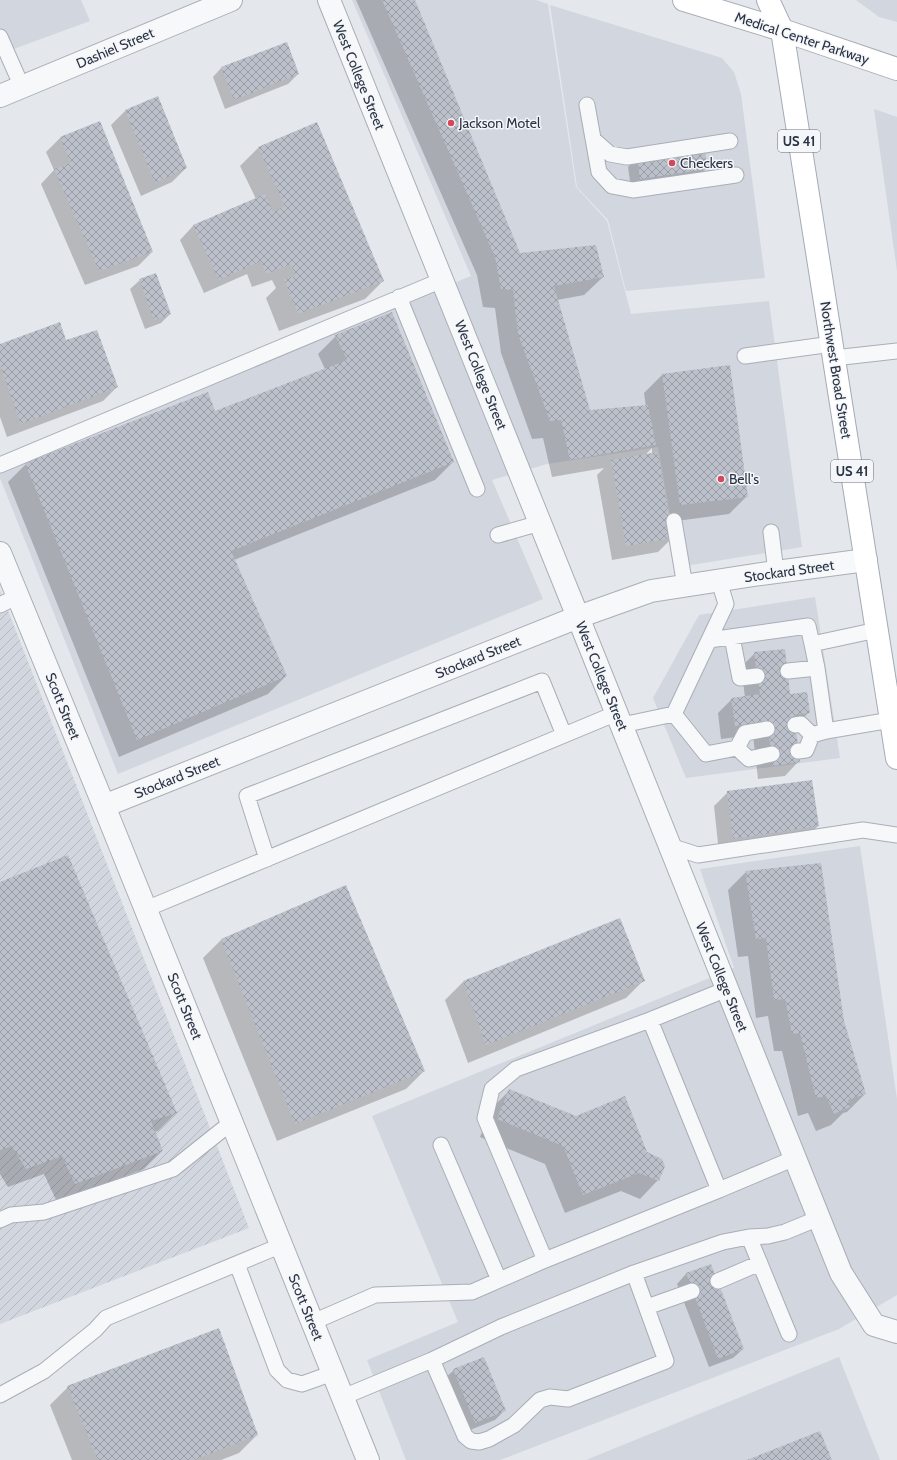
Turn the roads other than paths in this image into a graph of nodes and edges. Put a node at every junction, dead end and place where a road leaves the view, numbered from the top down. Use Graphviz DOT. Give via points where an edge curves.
graph roads {
  1 [pos="231,0"];
  2 [pos="329,0"];
  3 [pos="684,0"];
  4 [pos="768,0"];
  5 [pos="786,0"];
  6 [pos="782,30"];
  7 [pos="0,37"];
  8 [pos="897,69"];
  9 [pos="22,88"];
  10 [pos="0,96"];
  11 [pos="587,105"];
  12 [pos="593,139"];
  13 [pos="730,141"];
  14 [pos="736,175"];
  15 [pos="442,280"];
  16 [pos="399,298"];
  17 [pos="833,351"];
  18 [pos="897,351"];
  19 [pos="745,356"];
  20 [pos="0,466"];
  21 [pos="477,489"];
  22 [pos="674,521"];
  23 [pos="540,523"];
  24 [pos="771,532"];
  25 [pos="498,535"];
  26 [pos="0,553"];
  27 [pos="866,560"];
  28 [pos="776,572"];
  29 [pos="719,581"];
  30 [pos="685,586"];
  31 [pos="9,601"];
  32 [pos="578,616"];
  33 [pos="877,630"];
  34 [pos="732,637"];
  35 [pos="709,640"];
  36 [pos="812,644"];
  37 [pos="817,668"];
  38 [pos="788,672"];
  39 [pos="757,676"];
  40 [pos="674,714"];
  41 [pos="619,719"];
  42 [pos="891,720"];
  43 [pos="795,724"];
  44 [pos="767,729"];
  45 [pos="826,731"];
  46 [pos="564,734"];
  47 [pos="812,735"];
  48 [pos="737,748"];
  49 [pos="798,751"];
  50 [pos="772,754"];
  51 [pos="897,758"];
  52 [pos="104,806"];
  53 [pos="897,835"];
  54 [pos="670,846"];
  55 [pos="267,859"];
  56 [pos="146,909"];
  57 [pos="727,989"];
  58 [pos="650,1020"];
  59 [pos="232,1122"];
  60 [pos="441,1145"];
  61 [pos="795,1158"];
  62 [pos="719,1190"];
  63 [pos="819,1218"];
  64 [pos="0,1220"];
  65 [pos="750,1237"];
  66 [pos="282,1245"];
  67 [pos="545,1260"];
  68 [pos="760,1263"];
  69 [pos="237,1264"];
  70 [pos="634,1273"];
  71 [pos="499,1280"];
  72 [pos="718,1281"];
  73 [pos="692,1291"];
  74 [pos="646,1307"];
  75 [pos="313,1322"];
  76 [pos="897,1332"];
  77 [pos="789,1334"];
  78 [pos="432,1360"];
  79 [pos="333,1373"];
  80 [pos="0,1395"];
  81 [pos="343,1397"];
  82 [pos="368,1460"];
  1 -- 9 [label="street, Dashiel Street"];
  2 -- 15 [label="street, West College Street"];
  3 -- 6 [label="main road, Medical Center Parkway"];
  4 -- 6 [label="main road, Northwest Broad Street / US 41"];
  5 -- 6 [label="main road, Northwest Broad Street / US 41"];
  6 -- 8 [label="main road, Medical Center Parkway"];
  6 -- 17 [label="main road, Northwest Broad Street / US 41"];
  7 -- 9 [label="lane"];
  9 -- 10 [label="street, Dashiel Street"];
  11 -- 12 [label="lane"];
  12 -- 13 [label="lane" via="610,154 626,156"];
  12 -- 14 [label="lane" via="599,172 612,186 633,190"];
  15 -- 16 [label="lane"];
  15 -- 23 [label="street, West College Street"];
  16 -- 20 [label="lane"];
  16 -- 21 [label="lane"];
  17 -- 18 [label="lane"];
  17 -- 19 [label="lane"];
  17 -- 27 [label="main road, Northwest Broad Street / US 41"];
  22 -- 30 [label="lane"];
  23 -- 25 [label="lane"];
  23 -- 32 [label="street, West College Street"];
  24 -- 28 [label="lane"];
  26 -- 31 [label="street, Scott Street"];
  27 -- 28 [label="street, Stockard Street"];
  27 -- 33 [label="main road, Northwest Broad Street / US 41"];
  28 -- 29 [label="street, Stockard Street"];
  29 -- 30 [label="street, Stockard Street"];
  29 -- 35 [label="lane" via="726,604"];
  30 -- 32 [label="street, Stockard Street" via="651,591"];
  31 -- 52 [label="street, Scott Street"];
  32 -- 41 [label="street, West College Street"];
  32 -- 52 [label="street, Stockard Street"];
  33 -- 36 [label="lane"];
  33 -- 42 [label="main road, Northwest Broad Street / US 41"];
  34 -- 35 [label="lane"];
  34 -- 36 [label="lane" via="808,626"];
  34 -- 39 [label="lane" via="740,678"];
  35 -- 40 [label="lane"];
  36 -- 37 [label="lane"];
  37 -- 38 [label="lane"];
  37 -- 45 [label="lane"];
  40 -- 41 [label="lane"];
  40 -- 48 [label="lane" via="706,754"];
  41 -- 46 [label="lane"];
  41 -- 54 [label="street, West College Street"];
  42 -- 45 [label="lane"];
  42 -- 51 [label="main road, Northwest Broad Street / US 41"];
  43 -- 47 [label="lane" via="801,724"];
  44 -- 48 [label="lane" via="745,733"];
  45 -- 47 [label="lane"];
  46 -- 55 [label="lane"];
  46 -- 55 [label="lane" via="542,681 247,796"];
  47 -- 49 [label="lane" via="806,750"];
  48 -- 50 [label="lane" via="749,758"];
  52 -- 56 [label="street, Scott Street"];
  53 -- 54 [label="lane" via="863,830 698,854"];
  54 -- 57 [label="street, West College Street"];
  55 -- 56 [label="lane"];
  56 -- 59 [label="street, Scott Street"];
  57 -- 58 [label="lane"];
  57 -- 61 [label="street, West College Street"];
  58 -- 62 [label="lane"];
  58 -- 67 [label="lane" via="516,1069 492,1089 485,1118"];
  59 -- 64 [label="lane" via="173,1169 44,1212 11,1215"];
  59 -- 66 [label="street, Scott Street"];
  60 -- 71 [label="lane"];
  61 -- 62 [label="lane"];
  61 -- 63 [label="street, West College Street"];
  62 -- 67 [label="lane"];
  63 -- 65 [label="lane" via="785,1232"];
  63 -- 76 [label="street, West College Street" via="841,1273 874,1325"];
  65 -- 68 [label="lane"];
  65 -- 70 [label="lane" via="723,1242"];
  66 -- 69 [label="lane"];
  66 -- 75 [label="street, Scott Street"];
  67 -- 71 [label="lane"];
  68 -- 72 [label="lane"];
  68 -- 77 [label="lane"];
  69 -- 79 [label="lane" via="277,1370 287,1380 302,1384"];
  69 -- 80 [label="lane" via="106,1318 44,1371"];
  70 -- 74 [label="lane"];
  70 -- 78 [label="lane" via="501,1327"];
  71 -- 75 [label="lane" via="472,1292 375,1295"];
  73 -- 74 [label="lane"];
  74 -- 78 [label="lane" via="666,1361 568,1399 550,1397 540,1400 514,1425 479,1442 465,1436"];
  75 -- 79 [label="street, Scott Street"];
  78 -- 81 [label="lane"];
  79 -- 81 [label="street, Scott Street"];
  81 -- 82 [label="street, Scott Street"];
}
